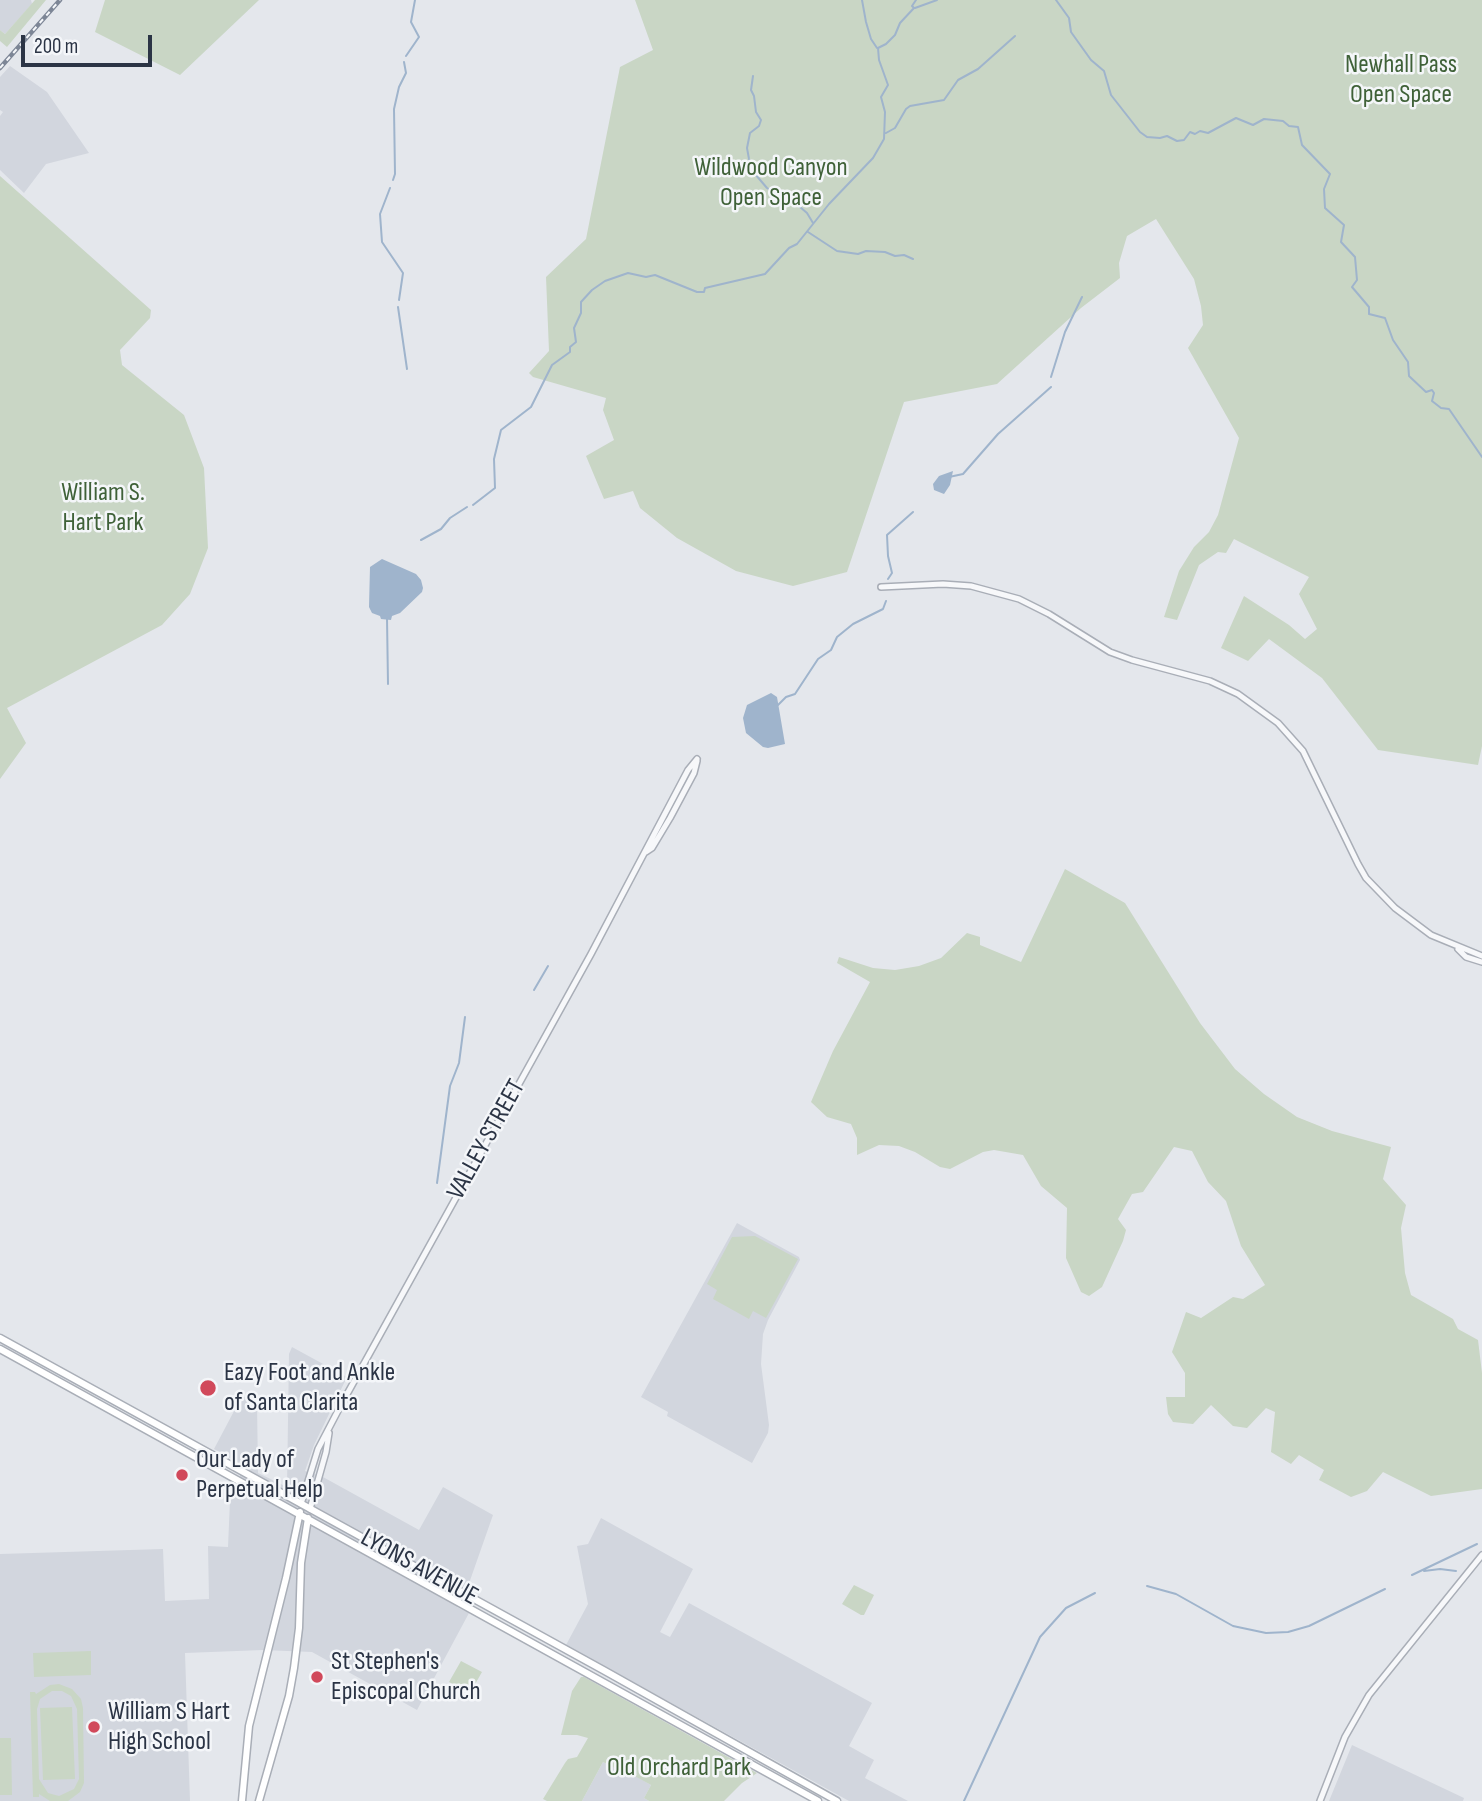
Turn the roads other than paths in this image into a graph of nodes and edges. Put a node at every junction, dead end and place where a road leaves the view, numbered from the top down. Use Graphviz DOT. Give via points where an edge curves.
graph roads {
  1 [pos="881,587"];
  2 [pos="646,852"];
  3 [pos="1455,947"];
  4 [pos="1482,956"];
  5 [pos="1482,962"];
  6 [pos="0,1338"];
  7 [pos="0,1349"];
  8 [pos="330,1430"];
  9 [pos="301,1504"];
  10 [pos="310,1509"];
  11 [pos="299,1514"];
  12 [pos="308,1519"];
  13 [pos="1482,1555"];
  14 [pos="459,1590"];
  15 [pos="450,1597"];
  16 [pos="242,1801"];
  17 [pos="259,1801"];
  18 [pos="818,1801"];
  19 [pos="837,1801"];
  20 [pos="1320,1801"];
  1 -- 3 [label="street" via="971,586 1018,599 1110,652 1210,681 1238,694 1278,723 1303,751 1366,878 1413,923"];
  2 -- 2 [label="street, VALLEY STREET" via="670,818 697,759 688,770"];
  2 -- 8 [label="street, VALLEY STREET"];
  3 -- 4 [label="street"];
  3 -- 5 [label="street" via="1465,957"];
  6 -- 9 [label="main road, LYONS AVENUE"];
  7 -- 11 [label="main road, LYONS AVENUE"];
  8 -- 9 [label="street, VALLEY STREET" via="318,1449"];
  8 -- 10 [label="street, VALLEY STREET"];
  9 -- 10 [label="main road, LYONS AVENUE"];
  9 -- 11 [label="main road"];
  10 -- 12 [label="main road"];
  10 -- 14 [label="main road, LYONS AVENUE"];
  11 -- 12 [label="main road, LYONS AVENUE"];
  11 -- 16 [label="main road" via="251,1716"];
  12 -- 15 [label="main road, LYONS AVENUE"];
  12 -- 17 [label="main road" via="294,1668"];
  13 -- 20 [label="street" via="1369,1695 1345,1737"];
  14 -- 15 [label="main road"];
  14 -- 19 [label="main road, LYONS AVENUE"];
  15 -- 18 [label="main road, LYONS AVENUE"];
}
